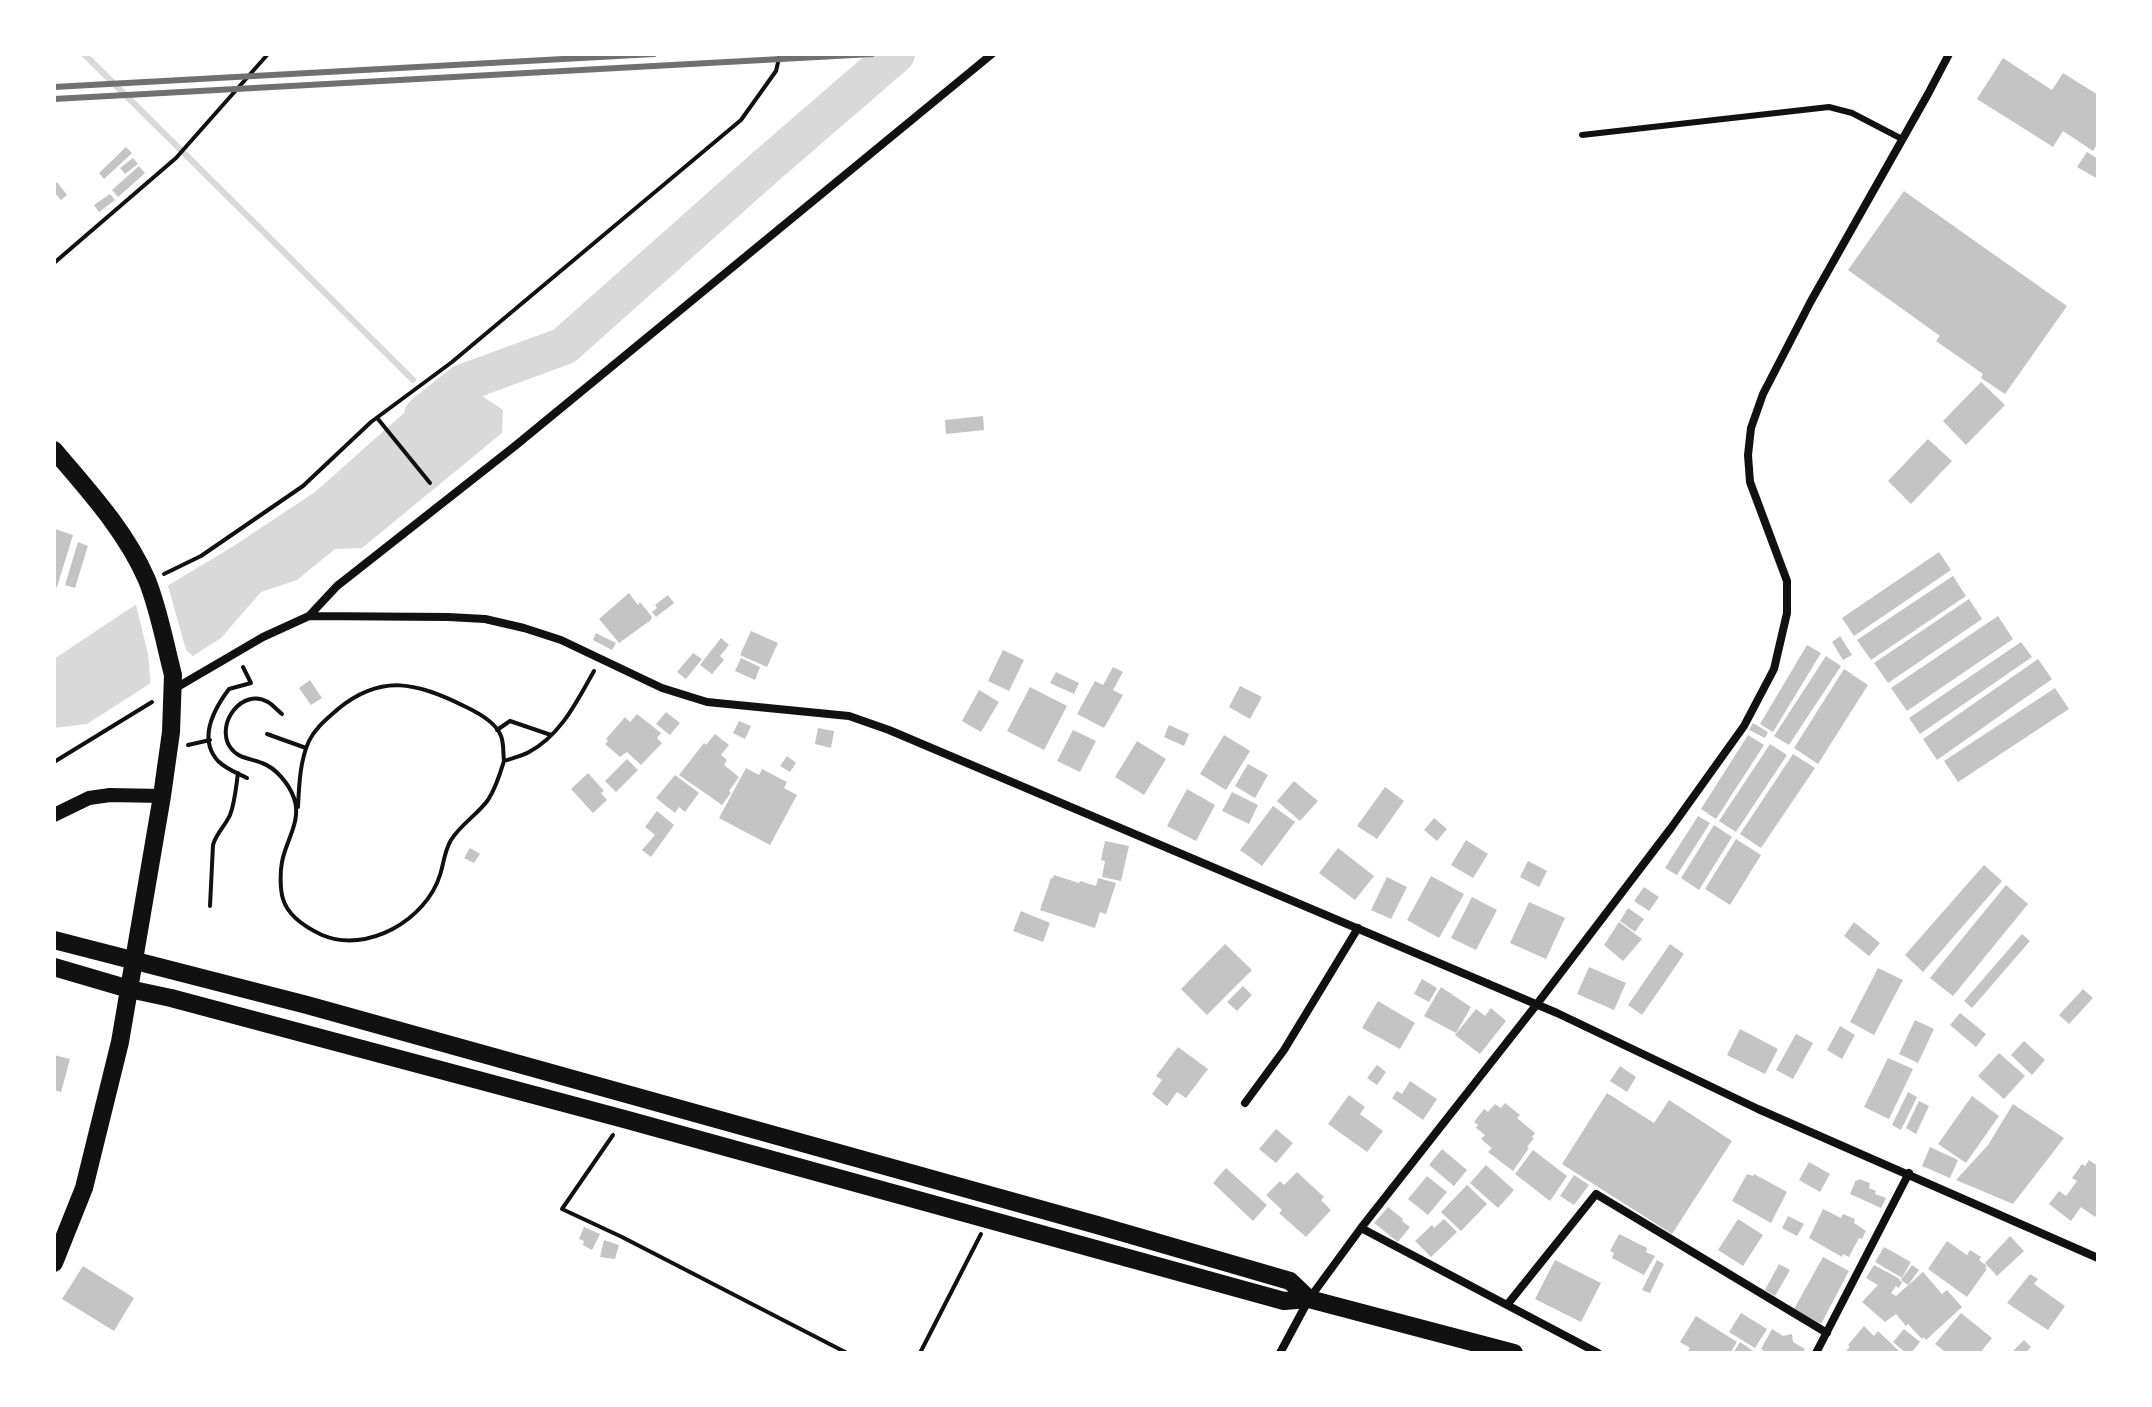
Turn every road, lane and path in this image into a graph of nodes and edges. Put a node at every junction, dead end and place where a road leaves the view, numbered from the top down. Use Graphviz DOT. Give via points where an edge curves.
graph roads {
  1 [pos="268,54"];
  2 [pos="780,54"];
  3 [pos="992,54"];
  4 [pos="1949,54"];
  5 [pos="1582,135"];
  6 [pos="1902,139"];
  7 [pos="54,263"];
  8 [pos="378,419"];
  9 [pos="54,450"];
  10 [pos="430,483"];
  11 [pos="149,584"];
  12 [pos="309,616"];
  13 [pos="243,667"];
  14 [pos="595,669"];
  15 [pos="173,687"];
  16 [pos="152,702"];
  17 [pos="282,714"];
  18 [pos="497,730"];
  19 [pos="267,734"];
  20 [pos="551,735"];
  21 [pos="210,740"];
  22 [pos="184,746"];
  23 [pos="307,748"];
  24 [pos="504,761"];
  25 [pos="54,762"];
  26 [pos="238,773"];
  27 [pos="247,778"];
  28 [pos="162,796"];
  29 [pos="54,815"];
  30 [pos="297,818"];
  31 [pos="210,906"];
  32 [pos="1358,928"];
  33 [pos="54,940"];
  34 [pos="134,959"];
  35 [pos="54,967"];
  36 [pos="129,989"];
  37 [pos="1537,1004"];
  38 [pos="1245,1103"];
  39 [pos="624,1119"];
  40 [pos="1909,1173"];
  41 [pos="990,1218"];
  42 [pos="1361,1228"];
  43 [pos="2098,1258"];
  44 [pos="54,1263"];
  45 [pos="1309,1299"];
  46 [pos="1507,1305"];
  47 [pos="1827,1333"];
  48 [pos="847,1353"];
  49 [pos="920,1353"];
  50 [pos="1280,1353"];
  51 [pos="1514,1353"];
  52 [pos="1598,1353"];
  53 [pos="1816,1353"];
  1 -- 7 [label="path" via="176,158"];
  2 -- 11 [label="path" via="776,71 741,120 452,362 371,422 303,486 201,556"];
  3 -- 12 [label="street" via="337,586"];
  4 -- 6 [label="street"];
  5 -- 6 [label="lane" via="1829,107"];
  6 -- 37 [label="street" via="1811,301 1751,428 1750,482 1787,581 1787,613 1774,669 1744,726"];
  8 -- 10 [label="path"];
  9 -- 11 [label="main road" via="105,510"];
  11 -- 15 [label="main road"];
  12 -- 15 [label="street"];
  12 -- 32 [label="street" via="485,619 561,640 662,688 707,702 849,716"];
  13 -- 21 [label="path" via="251,683 229,689 220,701 209,725"];
  14 -- 20 [label="path" via="574,709"];
  15 -- 28 [label="main road"];
  16 -- 25 [label="path"];
  17 -- 30 [label="path" via="268,702 245,700 234,708 225,731 239,757 265,764 280,775 294,797"];
  18 -- 20 [label="path" via="510,721"];
  18 -- 23 [label="path" via="473,710 421,688 374,687 317,727"];
  18 -- 24 [label="path"];
  19 -- 23 [label="path"];
  20 -- 24 [label="path" via="529,752"];
  21 -- 22 [label="path"];
  21 -- 26 [label="path" via="217,760"];
  23 -- 30 [label="path"];
  24 -- 30 [label="path" via="487,801 449,843 430,894 407,920 371,937 349,940 321,934 296,919 283,900 282,862"];
  26 -- 27 [label="path"];
  26 -- 31 [label="path" via="230,816 215,839"];
  28 -- 29 [label="street" via="89,798"];
  28 -- 34 [label="main road"];
  32 -- 37 [label="street"];
  32 -- 38 [label="street" via="1284,1050"];
  33 -- 34 [label="main road"];
  34 -- 36 [label="main road"];
  34 -- 45 [label="main road" via="1290,1281"];
  35 -- 36 [label="main road"];
  36 -- 39 [label="main road"];
  36 -- 44 [label="main road" via="84,1188"];
  37 -- 40 [label="street" via="1758,1109"];
  37 -- 42 [label="street"];
  39 -- 41 [label="main road"];
  39 -- 48 [label="path" via="562,1209"];
  40 -- 43 [label="street"];
  40 -- 47 [label="street"];
  41 -- 45 [label="main road" via="1284,1301"];
  41 -- 49 [label="path"];
  42 -- 45 [label="street"];
  42 -- 46 [label="street"];
  45 -- 50 [label="street"];
  45 -- 51 [label="main road"];
  46 -- 47 [label="street" via="1596,1194"];
  46 -- 52 [label="street"];
  47 -- 53 [label="street"];
}
